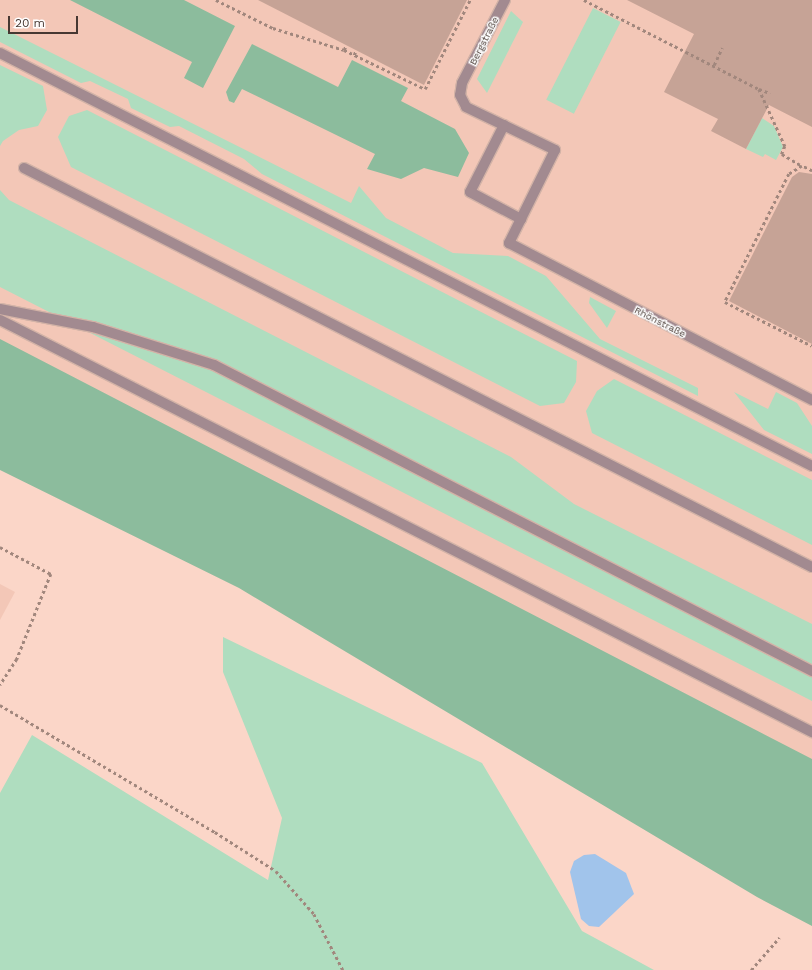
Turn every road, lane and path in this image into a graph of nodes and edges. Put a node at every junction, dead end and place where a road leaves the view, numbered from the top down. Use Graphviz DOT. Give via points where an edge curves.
graph roads {
  1 [pos="218,0"];
  2 [pos="470,0"];
  3 [pos="505,0"];
  4 [pos="584,0"];
  5 [pos="346,45"];
  6 [pos="722,48"];
  7 [pos="344,50"];
  8 [pos="356,50"];
  9 [pos="0,53"];
  10 [pos="354,55"];
  11 [pos="714,65"];
  12 [pos="759,89"];
  13 [pos="770,93"];
  14 [pos="504,125"];
  15 [pos="802,166"];
  16 [pos="24,168"];
  17 [pos="812,171"];
  18 [pos="521,219"];
  19 [pos="0,308"];
  20 [pos="0,320"];
  21 [pos="812,346"];
  22 [pos="812,400"];
  23 [pos="812,466"];
  24 [pos="0,547"];
  25 [pos="812,567"];
  26 [pos="812,671"];
  27 [pos="0,685"];
  28 [pos="0,705"];
  29 [pos="812,732"];
  30 [pos="779,938"];
  31 [pos="343,970"];
  32 [pos="751,970"];
  1 -- 7 [label="path" via="273,28"];
  2 -- 10 [label="path" via="425,89"];
  3 -- 14 [label="lane, Bergstraße" via="462,83 460,95 466,106"];
  4 -- 11 [label="path"];
  5 -- 7 [label="path"];
  6 -- 11 [label="path"];
  7 -- 10 [label="path"];
  8 -- 10 [label="path"];
  9 -- 23 [label="lane"];
  11 -- 12 [label="path"];
  12 -- 13 [label="path"];
  12 -- 15 [label="path" via="786,146 782,154"];
  14 -- 18 [label="lane" via="470,192"];
  14 -- 18 [label="lane" via="556,150"];
  15 -- 17 [label="path"];
  15 -- 21 [label="path" via="789,174 725,302"];
  16 -- 25 [label="lane"];
  18 -- 22 [label="lane, Rhönstraße" via="509,243"];
  19 -- 26 [label="lane" via="93,327 214,365"];
  20 -- 29 [label="lane"];
  24 -- 27 [label="path" via="51,574 17,659"];
  28 -- 31 [label="path" via="276,871 314,914"];
  30 -- 32 [label="path"];
}
